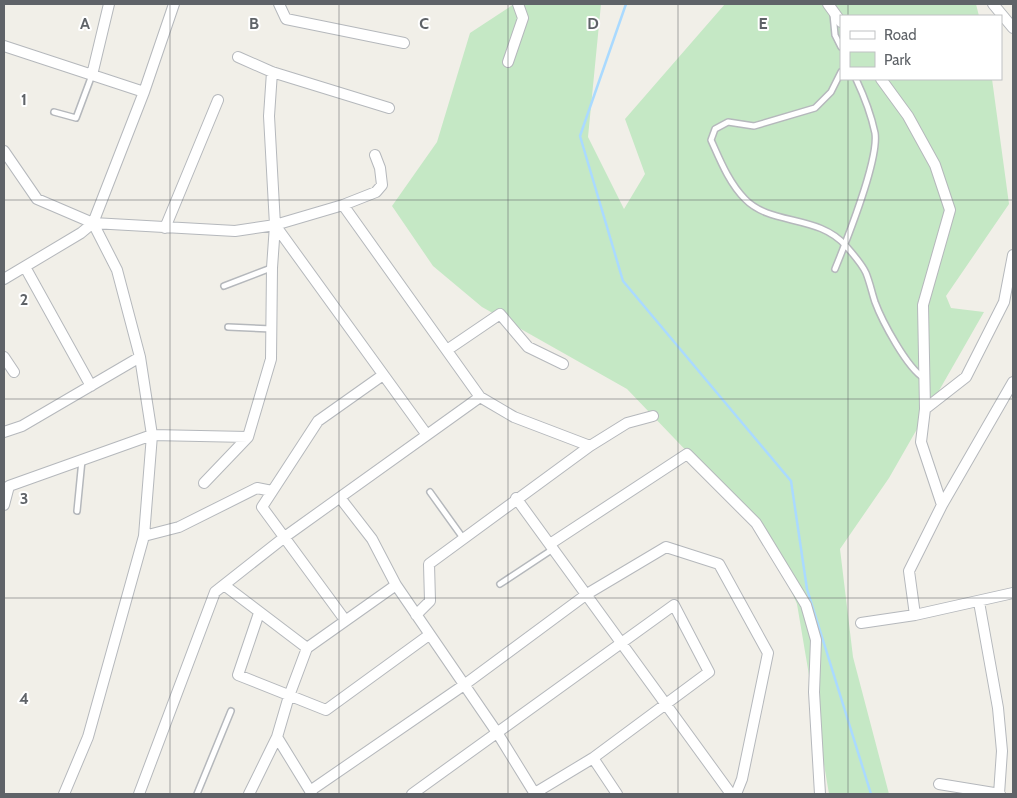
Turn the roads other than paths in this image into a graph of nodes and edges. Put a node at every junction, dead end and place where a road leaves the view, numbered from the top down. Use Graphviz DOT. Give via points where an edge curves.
graph roads {
  1 [pos="109,4"];
  2 [pos="174,4"];
  3 [pos="279,4"];
  4 [pos="518,4"];
  5 [pos="993,4"];
  6 [pos="830,7"];
  7 [pos="840,21"];
  8 [pos="1013,28"];
  9 [pos="404,43"];
  10 [pos="840,45"];
  11 [pos="4,46"];
  12 [pos="238,57"];
  13 [pos="508,62"];
  14 [pos="272,72"];
  15 [pos="840,74"];
  16 [pos="92,75"];
  17 [pos="856,80"];
  18 [pos="882,80"];
  19 [pos="144,92"];
  20 [pos="218,100"];
  21 [pos="389,108"];
  22 [pos="54,112"];
  23 [pos="4,151"];
  24 [pos="375,155"];
  25 [pos="343,205"];
  26 [pos="93,222"];
  27 [pos="275,225"];
  28 [pos="165,228"];
  29 [pos="845,245"];
  30 [pos="1013,255"];
  31 [pos="25,267"];
  32 [pos="272,268"];
  33 [pos="836,269"];
  34 [pos="4,279"];
  35 [pos="224,286"];
  36 [pos="228,327"];
  37 [pos="273,329"];
  38 [pos="447,350"];
  39 [pos="4,356"];
  40 [pos="140,357"];
  41 [pos="563,364"];
  42 [pos="14,372"];
  43 [pos="383,375"];
  44 [pos="925,378"];
  45 [pos="1013,382"];
  46 [pos="91,386"];
  47 [pos="480,396"];
  48 [pos="925,409"];
  49 [pos="653,416"];
  50 [pos="4,432"];
  51 [pos="152,435"];
  52 [pos="427,435"];
  53 [pos="248,436"];
  54 [pos="590,446"];
  55 [pos="82,460"];
  56 [pos="204,483"];
  57 [pos="272,491"];
  58 [pos="430,492"];
  59 [pos="516,498"];
  60 [pos="341,499"];
  61 [pos="4,505"];
  62 [pos="942,505"];
  63 [pos="77,511"];
  64 [pos="144,536"];
  65 [pos="286,536"];
  66 [pos="463,538"];
  67 [pos="552,546"];
  68 [pos="500,584"];
  69 [pos="224,585"];
  70 [pos="396,585"];
  71 [pos="1013,593"];
  72 [pos="587,594"];
  73 [pos="979,602"];
  74 [pos="259,613"];
  75 [pos="915,614"];
  76 [pos="416,615"];
  77 [pos="345,620"];
  78 [pos="860,623"];
  79 [pos="430,635"];
  80 [pos="622,642"];
  81 [pos="307,648"];
  82 [pos="464,685"];
  83 [pos="289,696"];
  84 [pos="666,704"];
  85 [pos="231,711"];
  86 [pos="498,734"];
  87 [pos="278,737"];
  88 [pos="593,758"];
  89 [pos="939,784"];
  90 [pos="311,793"];
  91 [pos="64,794"];
  92 [pos="139,794"];
  93 [pos="197,794"];
  94 [pos="249,794"];
  95 [pos="412,794"];
  96 [pos="535,794"];
  97 [pos="617,794"];
  98 [pos="731,794"];
  99 [pos="736,794"];
  100 [pos="820,794"];
  101 [pos="999,794"];
  1 -- 16 [label="street"];
  2 -- 19 [label="street"];
  3 -- 9 [label="street" via="286,19"];
  4 -- 13 [label="street" via="523,18"];
  5 -- 8 [label="street"];
  6 -- 7 [label="street"];
  6 -- 10 [label="lane"];
  11 -- 16 [label="street"];
  12 -- 14 [label="street"];
  14 -- 21 [label="street"];
  14 -- 27 [label="street" via="269,116"];
  15 -- 29 [label="lane" via="831,92 815,108 754,126 728,122 715,129 710,140 726,174 745,200 761,210 817,225"];
  16 -- 19 [label="street"];
  16 -- 22 [label="lane" via="76,118"];
  17 -- 29 [label="lane" via="866,100 875,135 871,163"];
  18 -- 44 [label="street" via="908,116 935,165 950,210 923,305"];
  19 -- 26 [label="street"];
  20 -- 28 [label="street"];
  23 -- 26 [label="street" via="37,199"];
  24 -- 25 [label="street" via="382,184 376,192"];
  25 -- 27 [label="street"];
  25 -- 38 [label="street"];
  26 -- 28 [label="street"];
  26 -- 31 [label="street" via="81,233"];
  26 -- 40 [label="street" via="117,270"];
  27 -- 28 [label="street" via="235,231"];
  27 -- 32 [label="street"];
  27 -- 43 [label="street"];
  29 -- 33 [label="lane"];
  29 -- 44 [label="lane" via="866,272 876,304 900,350 915,373"];
  30 -- 48 [label="street" via="1004,302 966,377"];
  31 -- 34 [label="street"];
  31 -- 46 [label="street"];
  32 -- 35 [label="lane"];
  32 -- 37 [label="street"];
  36 -- 37 [label="lane"];
  37 -- 53 [label="street" via="271,360"];
  38 -- 41 [label="street" via="500,314 528,347"];
  38 -- 47 [label="street"];
  39 -- 42 [label="street"];
  40 -- 46 [label="street"];
  40 -- 51 [label="street"];
  43 -- 52 [label="street"];
  43 -- 57 [label="street" via="318,421"];
  44 -- 48 [label="street"];
  45 -- 62 [label="street"];
  46 -- 50 [label="street" via="22,426"];
  47 -- 52 [label="street"];
  47 -- 54 [label="street" via="514,417"];
  48 -- 62 [label="street" via="921,442"];
  49 -- 54 [label="street" via="627,423"];
  51 -- 53 [label="street"];
  51 -- 55 [label="street"];
  51 -- 64 [label="street"];
  52 -- 60 [label="street"];
  53 -- 56 [label="street"];
  54 -- 59 [label="street"];
  55 -- 61 [label="street" via="9,486"];
  55 -- 63 [label="lane"];
  57 -- 64 [label="street" via="257,488 179,527"];
  57 -- 65 [label="street" via="262,507"];
  58 -- 66 [label="lane"];
  59 -- 66 [label="street"];
  59 -- 67 [label="street"];
  60 -- 65 [label="street"];
  60 -- 70 [label="street" via="372,539"];
  62 -- 75 [label="street" via="909,571"];
  64 -- 91 [label="street" via="88,737"];
  65 -- 69 [label="street"];
  65 -- 77 [label="street"];
  66 -- 76 [label="street" via="429,564 430,601"];
  67 -- 68 [label="lane"];
  67 -- 72 [label="street"];
  67 -- 100 [label="street" via="687,454 756,523 806,605 816,640 814,692"];
  69 -- 74 [label="street"];
  69 -- 92 [label="street" via="215,592"];
  70 -- 76 [label="street"];
  70 -- 77 [label="street"];
  71 -- 73 [label="street"];
  72 -- 80 [label="street"];
  72 -- 82 [label="street"];
  72 -- 99 [label="street" via="666,547 720,564 768,653 742,779"];
  73 -- 75 [label="street"];
  73 -- 101 [label="street" via="998,708 1002,751"];
  74 -- 81 [label="street"];
  74 -- 83 [label="street" via="238,675"];
  75 -- 78 [label="street"];
  76 -- 79 [label="street"];
  77 -- 81 [label="street"];
  79 -- 82 [label="street"];
  79 -- 83 [label="street" via="326,710"];
  80 -- 84 [label="street"];
  80 -- 84 [label="street" via="674,606 709,672"];
  80 -- 86 [label="street"];
  81 -- 83 [label="street"];
  82 -- 86 [label="street"];
  82 -- 90 [label="street"];
  83 -- 87 [label="street"];
  84 -- 88 [label="street"];
  84 -- 98 [label="street"];
  85 -- 93 [label="lane"];
  86 -- 95 [label="street"];
  86 -- 96 [label="street"];
  87 -- 90 [label="street"];
  87 -- 94 [label="street"];
  88 -- 96 [label="street"];
  88 -- 97 [label="street"];
  89 -- 101 [label="street"];
}
